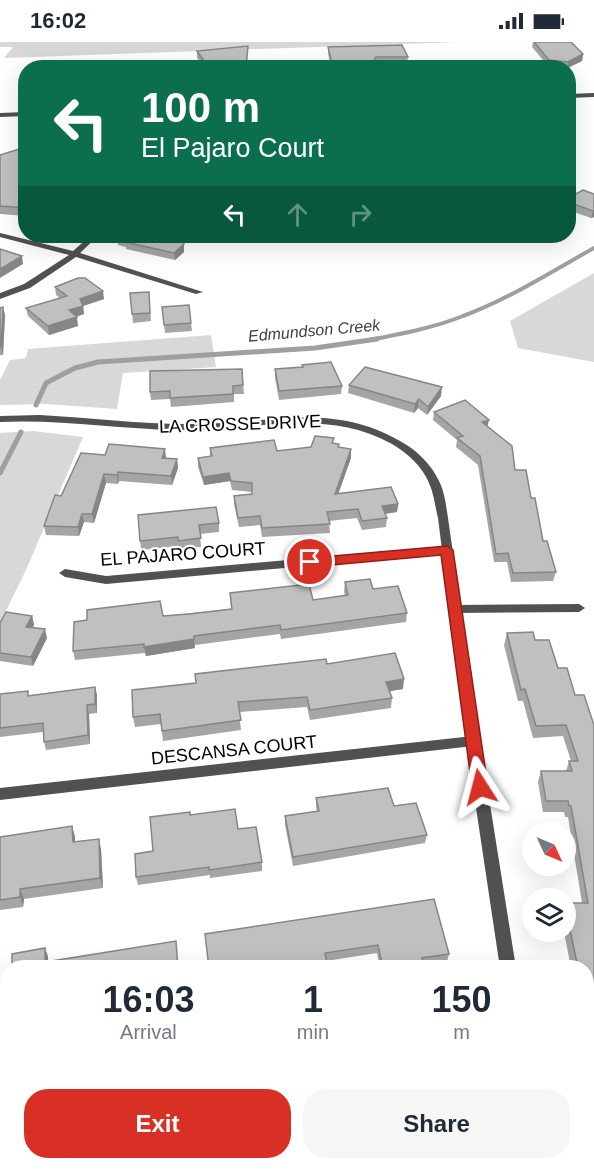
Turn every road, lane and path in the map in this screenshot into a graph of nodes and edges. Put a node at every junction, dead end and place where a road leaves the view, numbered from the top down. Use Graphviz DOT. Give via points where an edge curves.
graph roads {
  1 [pos="594,95"];
  2 [pos="576,96"];
  3 [pos="18,114"];
  4 [pos="0,115"];
  5 [pos="0,235"];
  6 [pos="18,240"];
  7 [pos="32,243"];
  8 [pos="87,243"];
  9 [pos="75,254"];
  10 [pos="199,292"];
  11 [pos="0,296"];
  12 [pos="0,419"];
  13 [pos="447,550"];
  14 [pos="64,573"];
  15 [pos="579,608"];
  16 [pos="455,609"];
  17 [pos="473,741"];
  18 [pos="0,794"];
  19 [pos="507,960"];
  1 -- 2 [label="street"];
  3 -- 4 [label="street"];
  5 -- 6 [label="street"];
  7 -- 9 [label="street"];
  8 -- 9 [label="street"];
  9 -- 10 [label="street"];
  9 -- 11 [label="street" via="27,286"];
  12 -- 13 [label="street, LA CROSSE DRIVE" via="39,418 154,427 296,419 341,422 370,429 394,440 419,459 430,475 435,483"];
  13 -- 14 [label="street, EL PAJARO COURT" via="106,580"];
  13 -- 16 [label="street, LA CROSSE DRIVE"];
  15 -- 16 [label="street"];
  16 -- 17 [label="street, LA CROSSE DRIVE"];
  17 -- 18 [label="street, DESCANSA COURT"];
  17 -- 19 [label="street, LA CROSSE DRIVE"];
}
